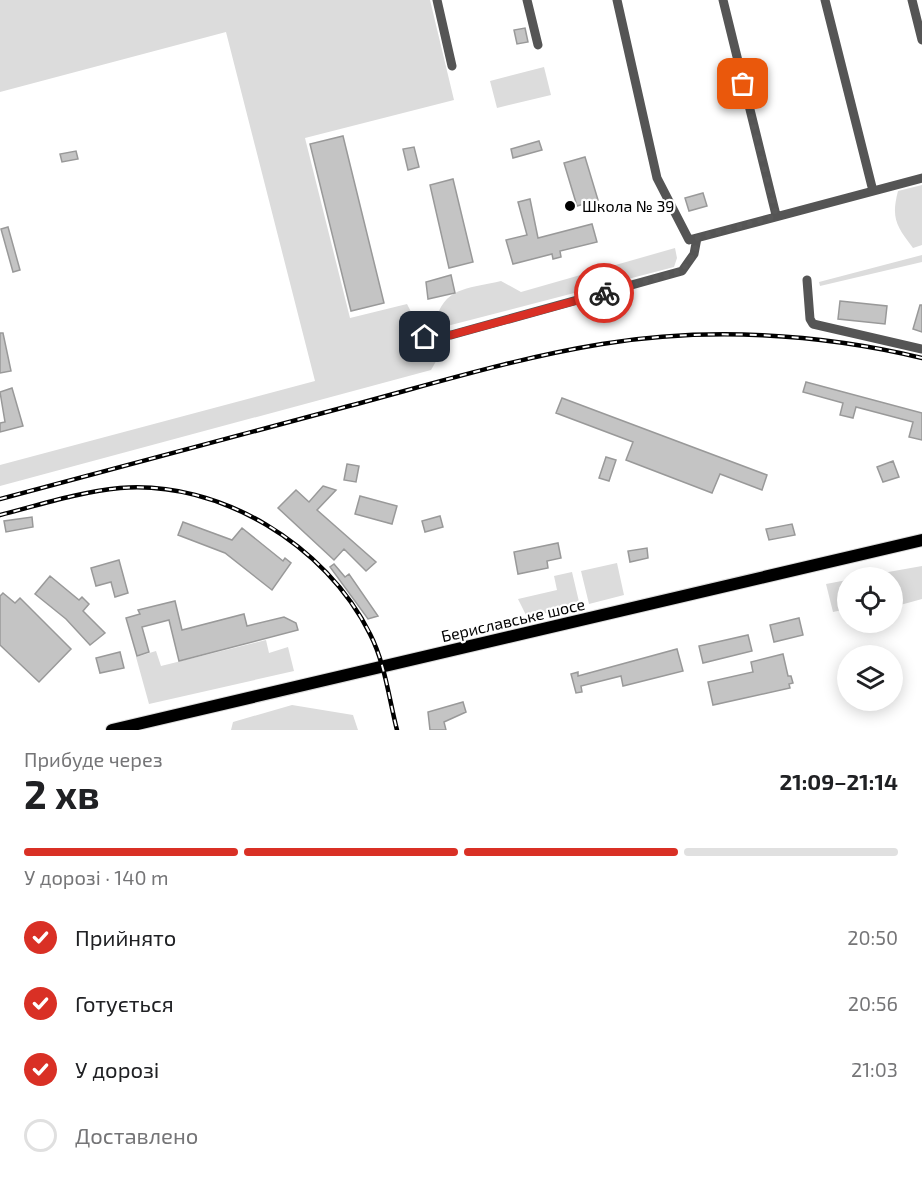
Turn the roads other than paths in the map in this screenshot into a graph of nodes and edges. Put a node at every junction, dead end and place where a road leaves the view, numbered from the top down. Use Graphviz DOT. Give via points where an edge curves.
graph roads {
  1 [pos="437,0"];
  2 [pos="527,0"];
  3 [pos="617,0"];
  4 [pos="723,0"];
  5 [pos="825,0"];
  6 [pos="912,0"];
  7 [pos="922,40"];
  8 [pos="538,45"];
  9 [pos="452,66"];
  10 [pos="922,178"];
  11 [pos="873,191"];
  12 [pos="776,216"];
  13 [pos="697,238"];
  14 [pos="807,280"];
  15 [pos="425,337"];
  16 [pos="922,350"];
  17 [pos="922,540"];
  18 [pos="112,730"];
  1 -- 9 [label="street"];
  2 -- 8 [label="street"];
  3 -- 13 [label="street" via="657,178 689,240"];
  4 -- 12 [label="street"];
  5 -- 11 [label="street"];
  6 -- 7 [label="street"];
  10 -- 11 [label="street"];
  11 -- 12 [label="street"];
  12 -- 13 [label="street"];
  13 -- 15 [label="street" via="694,254 682,271 451,335"];
  14 -- 16 [label="street" via="813,324"];
  17 -- 18 [label="main road, Бериславське шосе"];
}
